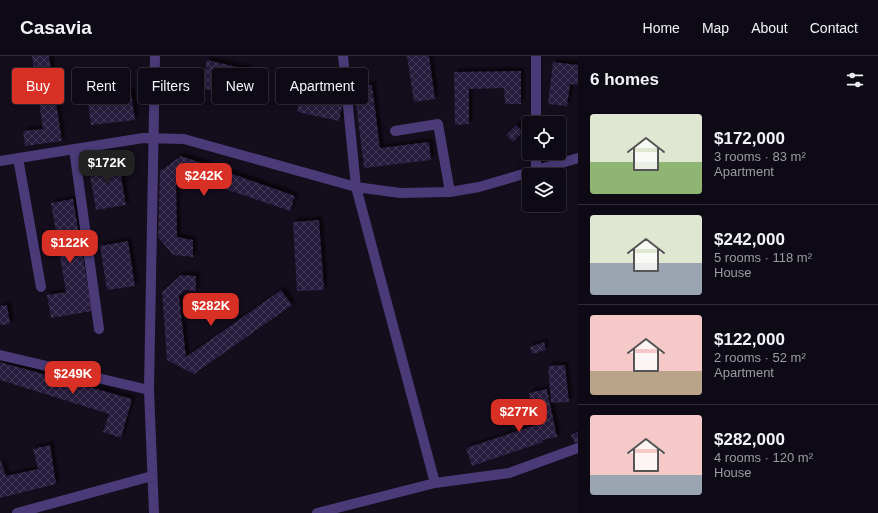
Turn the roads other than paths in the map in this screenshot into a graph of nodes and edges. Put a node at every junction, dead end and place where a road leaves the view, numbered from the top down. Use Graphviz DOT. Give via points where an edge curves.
graph roads {
  1 [pos="155,56"];
  2 [pos="343,56"];
  3 [pos="536,56"];
  4 [pos="536,116"];
  5 [pos="395,130"];
  6 [pos="152,138"];
  7 [pos="74,149"];
  8 [pos="18,158"];
  9 [pos="578,158"];
  10 [pos="0,161"];
  11 [pos="546,168"];
  12 [pos="522,175"];
  13 [pos="356,187"];
  14 [pos="450,192"];
  15 [pos="41,287"];
  16 [pos="99,329"];
  17 [pos="0,355"];
  18 [pos="149,390"];
  19 [pos="578,448"];
  20 [pos="152,476"];
  21 [pos="435,483"];
  22 [pos="17,513"];
  23 [pos="154,513"];
  24 [pos="318,513"];
  1 -- 6 [label="street"];
  2 -- 13 [label="street"];
  3 -- 4 [label="street"];
  5 -- 14 [label="street" via="438,124"];
  6 -- 7 [label="street"];
  6 -- 13 [label="street" via="184,139"];
  6 -- 18 [label="street"];
  7 -- 8 [label="street"];
  7 -- 16 [label="street"];
  8 -- 10 [label="street"];
  8 -- 15 [label="street"];
  9 -- 11 [label="street"];
  12 -- 14 [label="street"];
  13 -- 14 [label="street" via="400,193"];
  13 -- 21 [label="street"];
  17 -- 18 [label="street"];
  18 -- 20 [label="street"];
  19 -- 21 [label="street" via="509,474"];
  20 -- 22 [label="street"];
  20 -- 23 [label="street"];
  21 -- 24 [label="street"];
}
